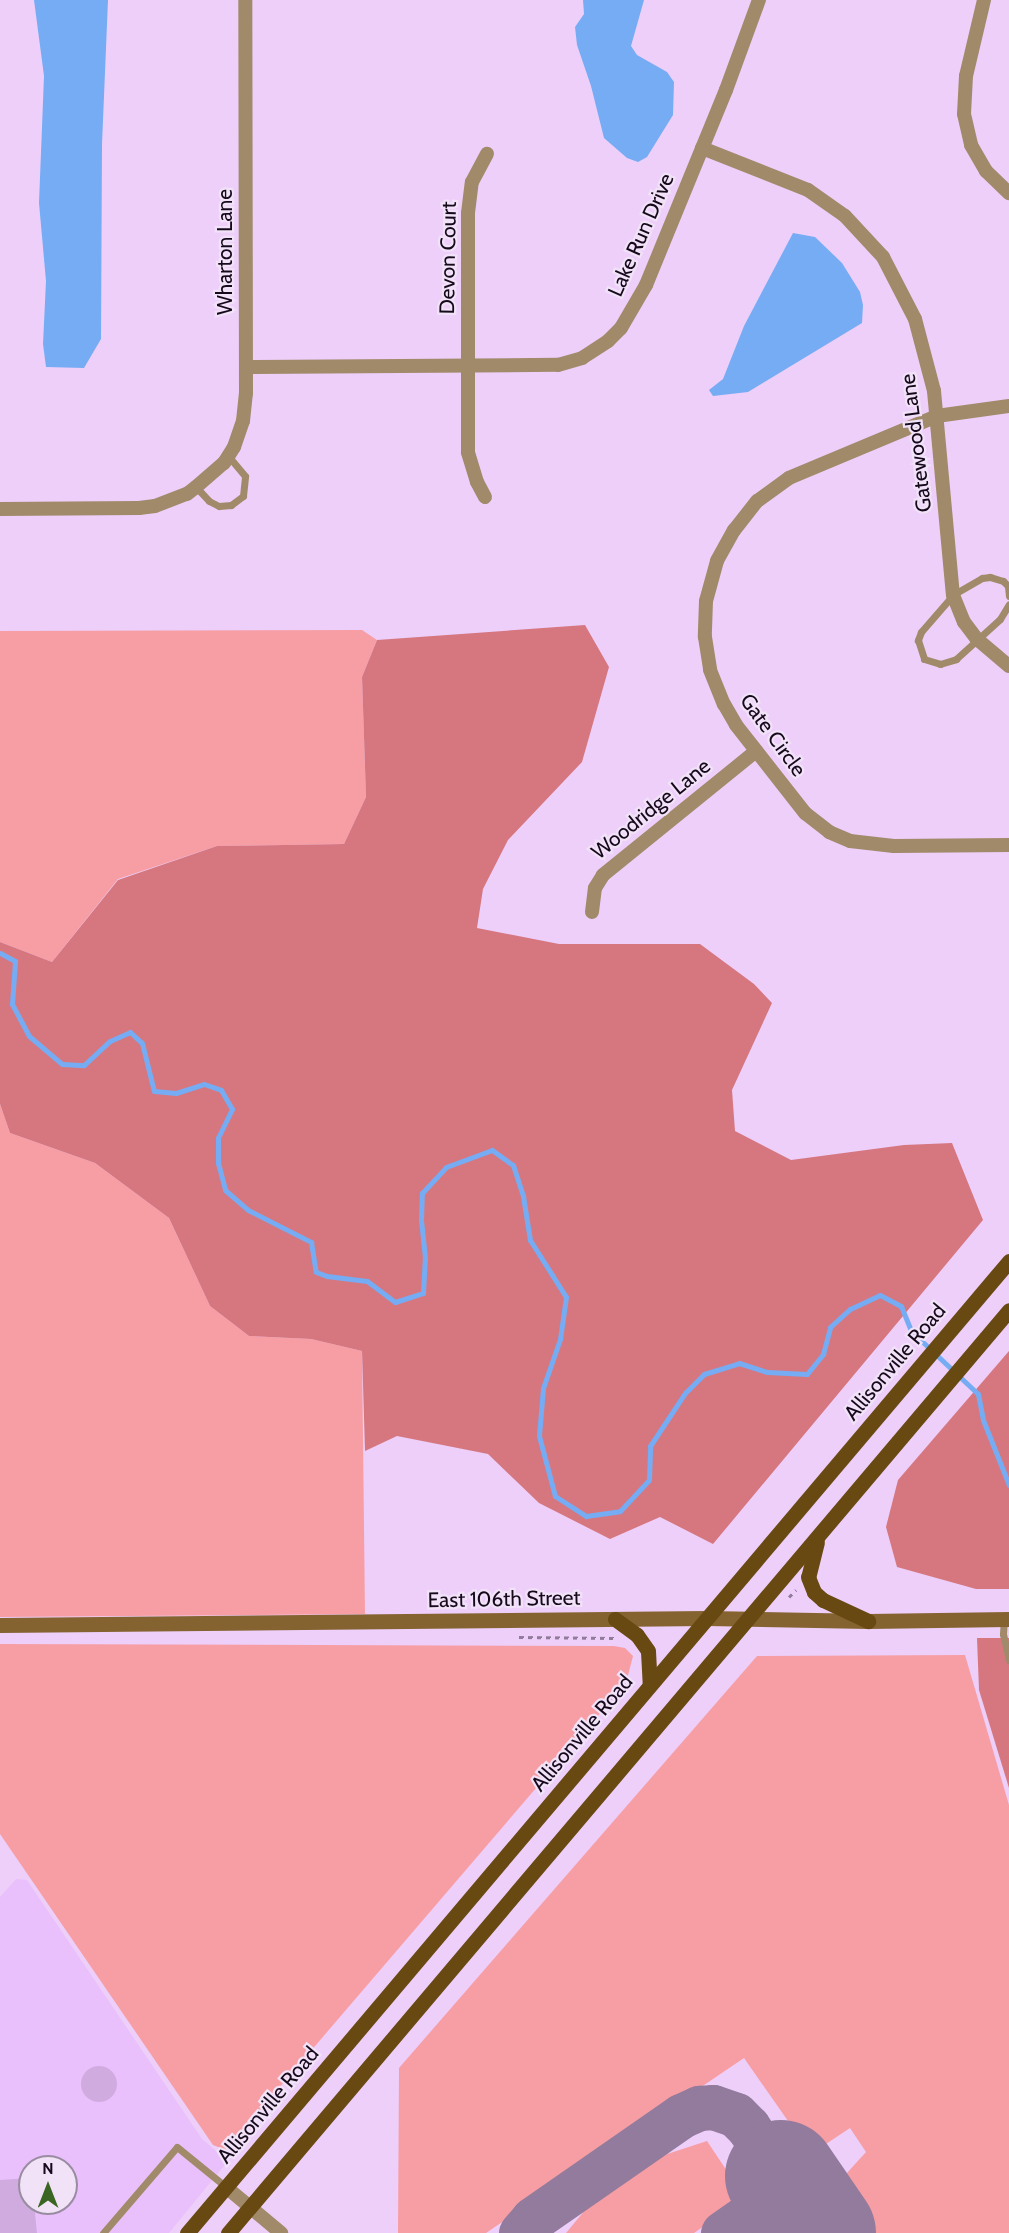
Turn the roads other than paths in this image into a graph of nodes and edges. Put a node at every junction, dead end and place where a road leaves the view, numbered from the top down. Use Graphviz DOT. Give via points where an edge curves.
graph roads {
  1 [pos="245,0"];
  2 [pos="759,0"];
  3 [pos="984,0"];
  4 [pos="702,148"];
  5 [pos="487,154"];
  6 [pos="1009,193"];
  7 [pos="467,366"];
  8 [pos="246,367"];
  9 [pos="1009,406"];
  10 [pos="937,416"];
  11 [pos="228,456"];
  12 [pos="196,487"];
  13 [pos="485,497"];
  14 [pos="0,509"];
  15 [pos="953,595"];
  16 [pos="1009,596"];
  17 [pos="1009,603"];
  18 [pos="977,639"];
  19 [pos="1009,666"];
  20 [pos="756,751"];
  21 [pos="1009,845"];
  22 [pos="592,912"];
  23 [pos="1009,1261"];
  24 [pos="1009,1310"];
  25 [pos="820,1534"];
  26 [pos="707,1618"];
  27 [pos="615,1619"];
  28 [pos="747,1619"];
  29 [pos="1006,1619"];
  30 [pos="868,1621"];
  31 [pos="0,1625"];
  32 [pos="1009,1660"];
  33 [pos="650,1685"];
  34 [pos="226,2187"];
  35 [pos="250,2206"];
  36 [pos="103,2233"];
  37 [pos="187,2233"];
  38 [pos="228,2233"];
  39 [pos="281,2233"];
  1 -- 8 [label="street, Wharton Lane"];
  2 -- 4 [label="street, Lake Run Drive"];
  3 -- 6 [label="street" via="966,75 964,114 981,162"];
  4 -- 7 [label="street, Lake Run Drive" via="646,285 621,328 608,342 582,358 558,365"];
  4 -- 10 [label="street, Gatewood Lane" via="808,190 868,238 883,257 915,319"];
  5 -- 7 [label="street, Devon Court" via="472,182 469,198"];
  7 -- 8 [label="street, Lake Run Drive"];
  7 -- 13 [label="street, Devon Court" via="468,452"];
  8 -- 11 [label="street, Wharton Lane" via="243,422"];
  9 -- 10 [label="street, Gate Circle"];
  10 -- 15 [label="street, Gatewood Lane"];
  10 -- 20 [label="street, Gate Circle" via="789,477 757,501 734,530 714,571 706,601 705,638 710,670 724,704"];
  11 -- 12 [label="street, Wharton Lane"];
  11 -- 12 [label="lane" via="245,476 243,496 231,505 219,506"];
  12 -- 14 [label="street, Wharton Lane" via="171,501 139,508"];
  15 -- 16 [label="lane" via="990,577 1003,581"];
  15 -- 18 [label="street, Gatewood Lane" via="964,622"];
  15 -- 18 [label="lane" via="921,632 918,640 924,659 948,663 964,654"];
  17 -- 18 [label="lane" via="1000,619"];
  18 -- 19 [label="street, Gatewood Lane"];
  20 -- 21 [label="street, Gate Circle" via="805,813 829,832 850,841 894,846"];
  20 -- 22 [label="street, Woodridge Lane" via="603,875 595,888"];
  23 -- 26 [label="main road, Allisonville Road"];
  24 -- 25 [label="main road"];
  25 -- 28 [label="main road"];
  25 -- 30 [label="main road" via="809,1569 809,1583 823,1600"];
  26 -- 27 [label="street, East 106th Street"];
  26 -- 28 [label="street, East 106th Street"];
  26 -- 33 [label="main road, Allisonville Road"];
  27 -- 31 [label="street, East 106th Street"];
  27 -- 33 [label="main road" via="637,1635 648,1651"];
  28 -- 30 [label="street, East 106th Street"];
  28 -- 35 [label="main road"];
  29 -- 30 [label="street, East 106th Street"];
  29 -- 32 [label="lane" via="1003,1634"];
  33 -- 34 [label="main road, Allisonville Road"];
  34 -- 35 [label="street"];
  34 -- 36 [label="lane" via="177,2147"];
  34 -- 37 [label="main road, Allisonville Road"];
  35 -- 38 [label="main road"];
  35 -- 39 [label="street"];
}
